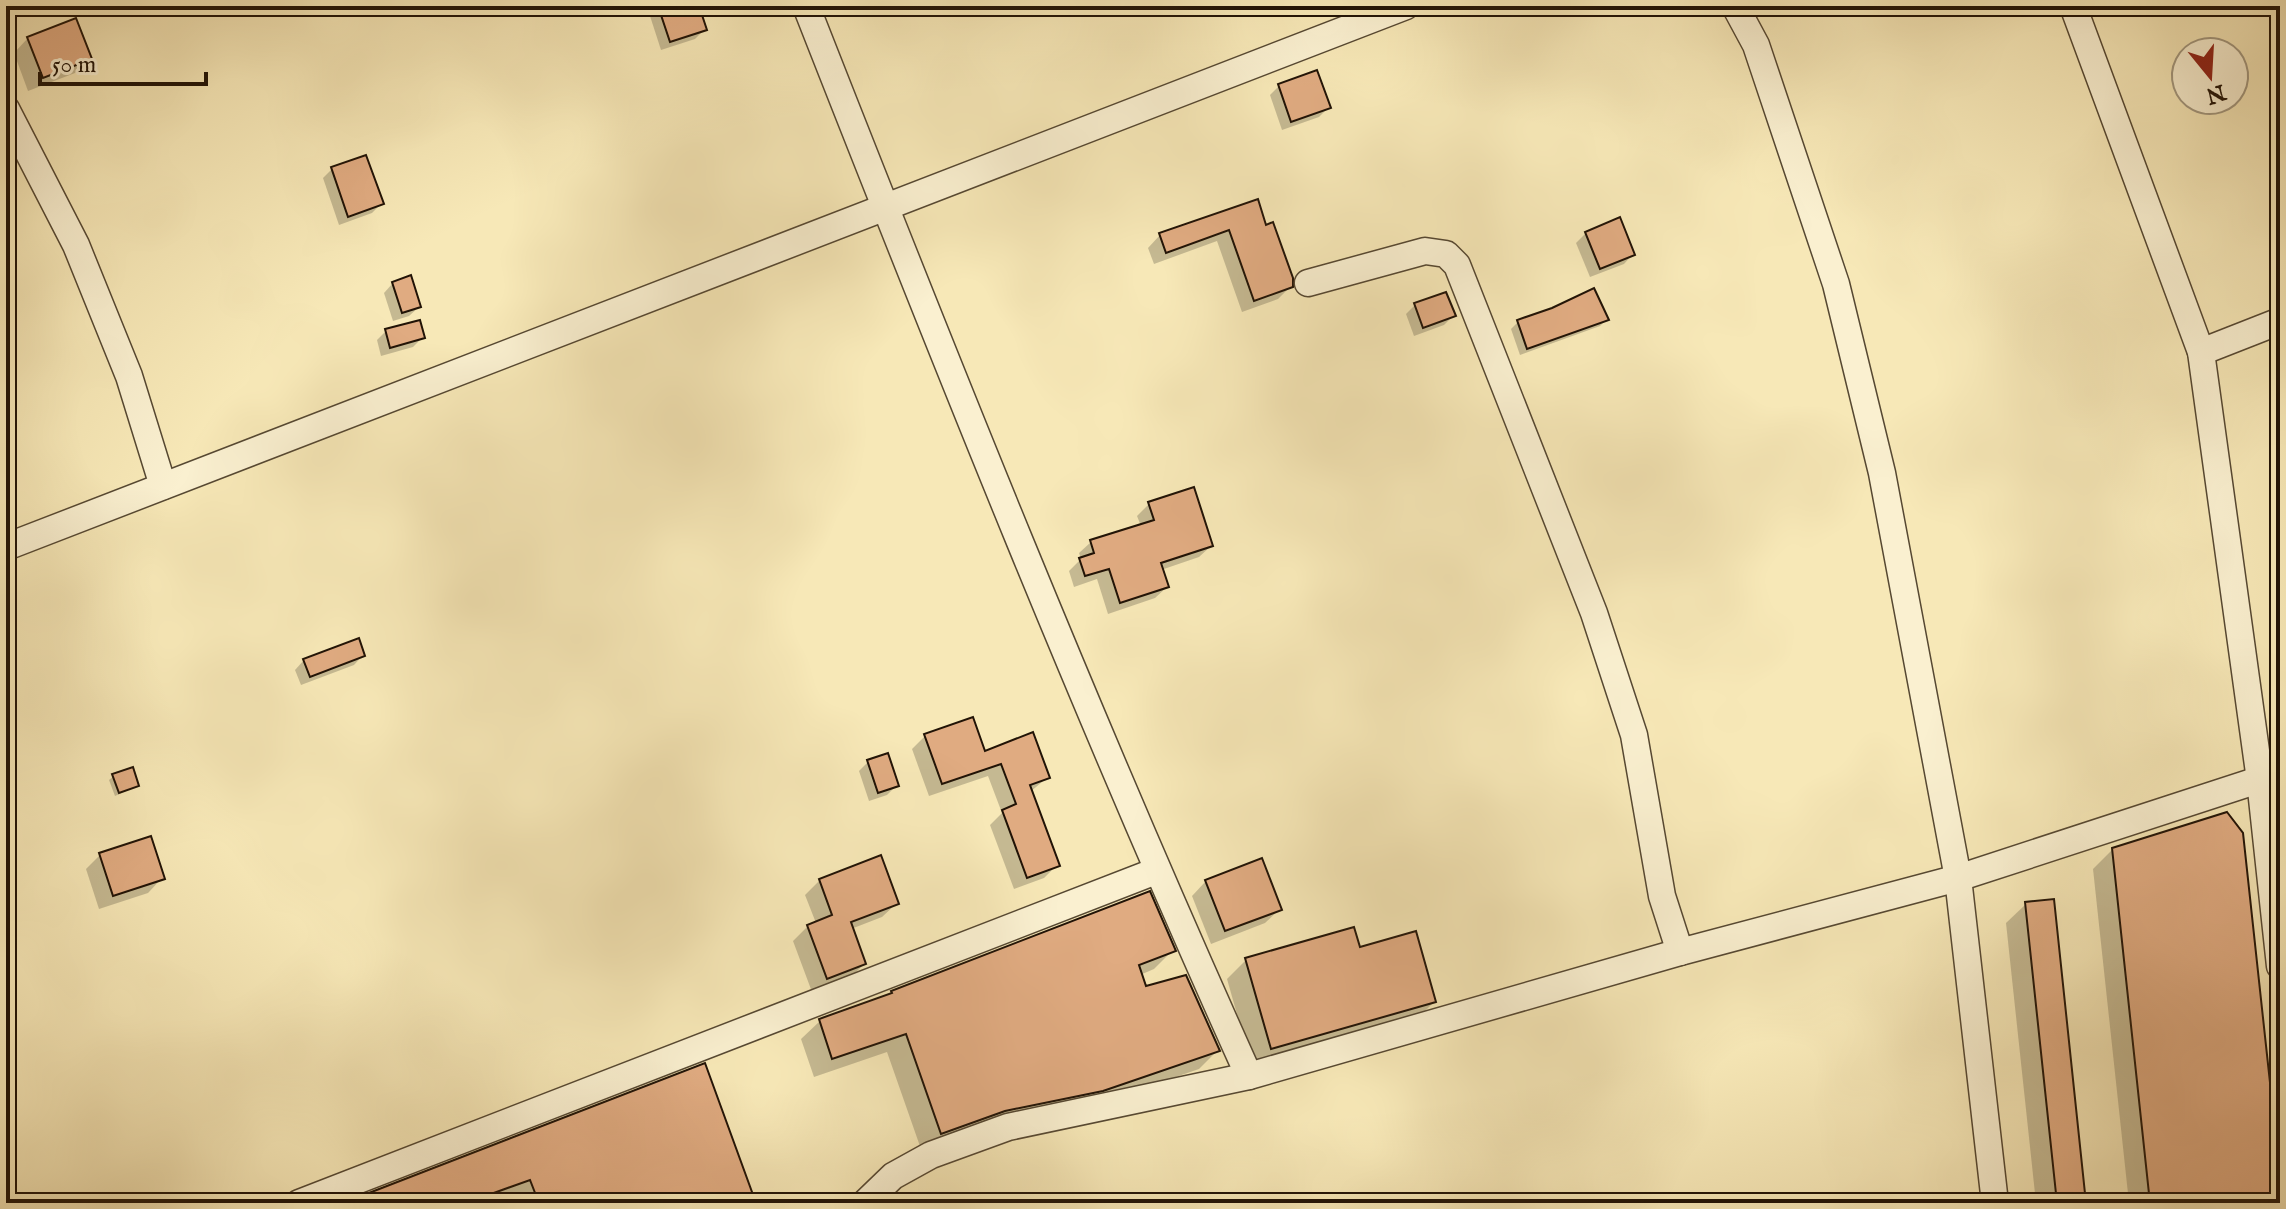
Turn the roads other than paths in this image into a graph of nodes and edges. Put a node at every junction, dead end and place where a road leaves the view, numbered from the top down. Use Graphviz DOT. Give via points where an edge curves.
graph roads {
  1 [pos="806,6"];
  2 [pos="1406,6"];
  3 [pos="1735,6"];
  4 [pos="2073,6"];
  5 [pos="6,109"];
  6 [pos="885,206"];
  7 [pos="1308,283"];
  8 [pos="2280,321"];
  9 [pos="2201,352"];
  10 [pos="163,486"];
  11 [pos="6,547"];
  12 [pos="2270,776"];
  13 [pos="1156,871"];
  14 [pos="1958,878"];
  15 [pos="1680,952"];
  16 [pos="2280,966"];
  17 [pos="1249,1076"];
  18 [pos="299,1203"];
  19 [pos="865,1203"];
  20 [pos="1995,1203"];
  1 -- 6 [label="street"];
  2 -- 6 [label="street"];
  3 -- 14 [label="street" via="1756,45 1836,284 1882,473"];
  4 -- 9 [label="street"];
  5 -- 10 [label="street" via="76,245 129,376"];
  6 -- 10 [label="street"];
  6 -- 13 [label="street"];
  7 -- 15 [label="street" via="1425,251 1446,254 1457,265 1594,613 1624,704 1662,896"];
  8 -- 9 [label="street"];
  9 -- 12 [label="street"];
  10 -- 11 [label="street"];
  12 -- 14 [label="street"];
  12 -- 16 [label="street"];
  13 -- 17 [label="street"];
  13 -- 18 [label="street"];
  14 -- 15 [label="street"];
  14 -- 20 [label="street"];
  15 -- 17 [label="street"];
  17 -- 19 [label="street" via="1008,1127 931,1155 893,1176"];
}
